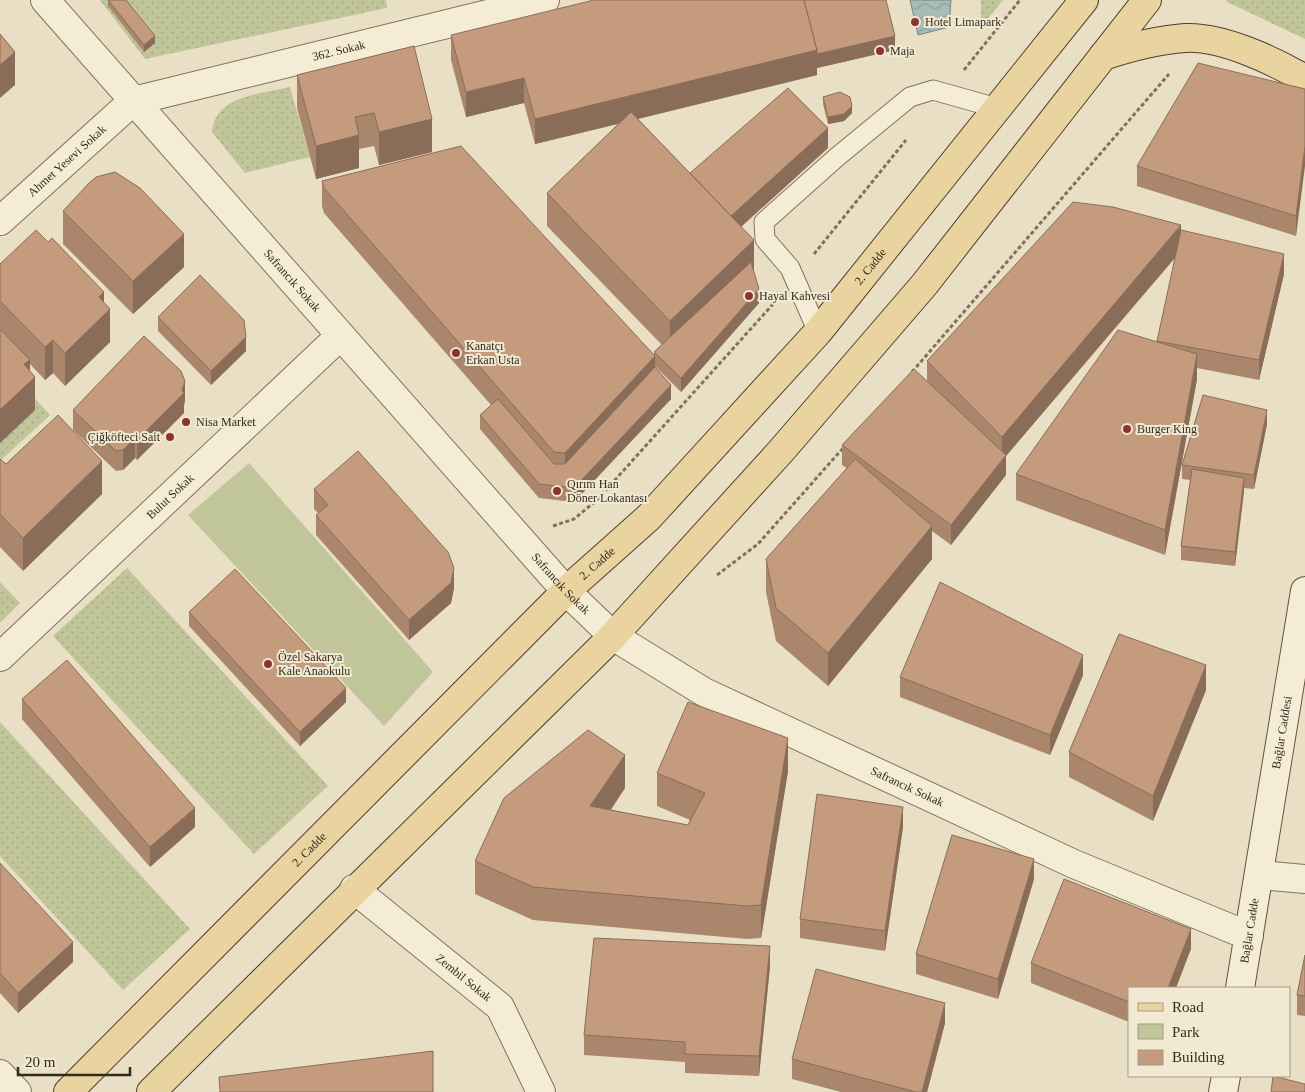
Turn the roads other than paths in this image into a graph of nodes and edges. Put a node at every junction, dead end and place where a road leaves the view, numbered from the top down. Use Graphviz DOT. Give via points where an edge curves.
graph roads {
  1 [pos="45,0"];
  2 [pos="545,0"];
  3 [pos="1084,0"];
  4 [pos="1147,0"];
  5 [pos="1102,56"];
  6 [pos="1305,79"];
  7 [pos="133,101"];
  8 [pos="997,108"];
  9 [pos="0,221"];
  10 [pos="818,332"];
  11 [pos="340,336"];
  12 [pos="566,591"];
  13 [pos="1305,591"];
  14 [pos="613,636"];
  15 [pos="0,657"];
  16 [pos="1260,876"];
  17 [pos="1305,879"];
  18 [pos="354,889"];
  19 [pos="1249,936"];
  20 [pos="1240,987"];
  21 [pos="0,1074"];
  22 [pos="1226,1077"];
  23 [pos="17,1092"];
  24 [pos="68,1092"];
  25 [pos="151,1092"];
  26 [pos="541,1092"];
  27 [pos="1223,1092"];
  1 -- 7 [label="street, Safrancık Sokak"];
  2 -- 7 [label="street, 362. Sokak"];
  3 -- 8 [label="main road, 2. Cadde"];
  4 -- 5 [label="main road"];
  5 -- 6 [label="main road" via="1138,45 1187,38 1217,42 1264,58"];
  5 -- 14 [label="main road" via="924,285 781,451"];
  7 -- 9 [label="street, Ahmet Yesevi Sokak"];
  7 -- 11 [label="street, Safrancık Sokak"];
  8 -- 10 [label="main road, 2. Cadde"];
  8 -- 10 [label="lane" via="933,90 910,97 764,222 765,240 795,277"];
  10 -- 12 [label="main road, 2. Cadde" via="649,517"];
  11 -- 12 [label="street, Safrancık Sokak"];
  11 -- 15 [label="street, Bulut Sokak"];
  12 -- 14 [label="street, Safrancık Sokak"];
  12 -- 24 [label="main road, 2. Cadde"];
  13 -- 16 [label="street, Bağlar Caddesi"];
  14 -- 18 [label="main road"];
  14 -- 19 [label="street, Safrancık Sokak" via="713,696 1074,864"];
  16 -- 17 [label="street"];
  16 -- 19 [label="street, Bağlar Cadde"];
  18 -- 25 [label="main road"];
  18 -- 26 [label="street, Zembil Sokak" via="500,1006"];
  19 -- 20 [label="street, Bağlar Cadde"];
  21 -- 23 [label="street"];
  22 -- 27 [label="street"];
}
